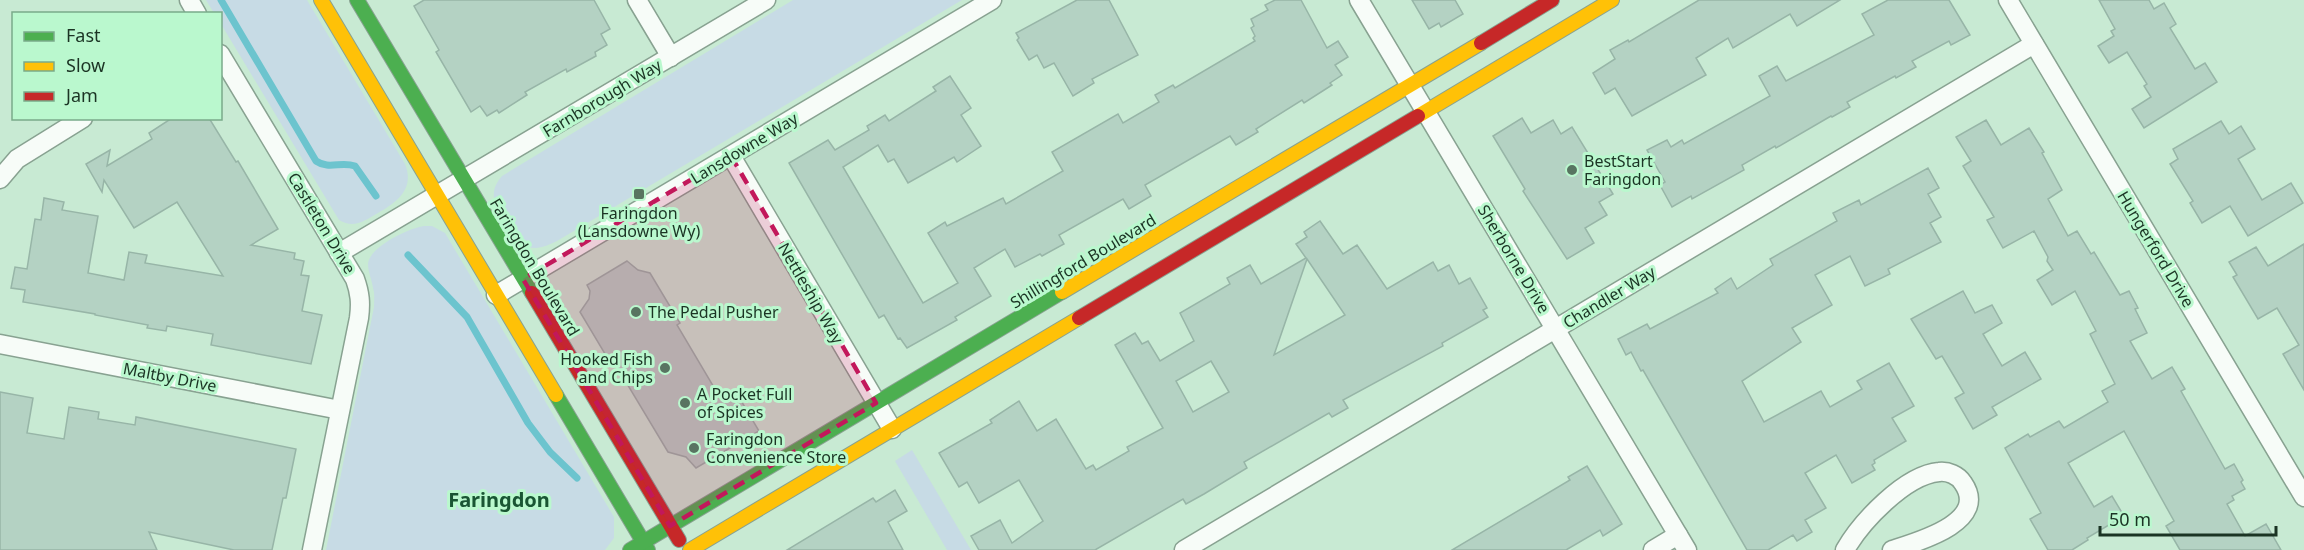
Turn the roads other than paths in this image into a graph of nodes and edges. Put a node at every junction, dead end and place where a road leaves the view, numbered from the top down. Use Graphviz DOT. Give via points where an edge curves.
graph roads {
  1 [pos="321,0"];
  2 [pos="357,0"];
  3 [pos="637,0"];
  4 [pos="766,0"];
  5 [pos="992,0"];
  6 [pos="1359,0"];
  7 [pos="1552,0"];
  8 [pos="1612,0"];
  9 [pos="2008,0"];
  10 [pos="2034,44"];
  11 [pos="222,57"];
  12 [pos="671,57"];
  13 [pos="1410,85"];
  14 [pos="1426,111"];
  15 [pos="80,120"];
  16 [pos="731,156"];
  17 [pos="464,179"];
  18 [pos="0,180"];
  19 [pos="437,195"];
  20 [pos="339,253"];
  21 [pos="523,279"];
  22 [pos="496,295"];
  23 [pos="1556,329"];
  24 [pos="0,344"];
  25 [pos="876,403"];
  26 [pos="340,410"];
  27 [pos="892,429"];
  28 [pos="2304,497"];
  29 [pos="670,526"];
  30 [pos="1683,543"];
  31 [pos="645,546"];
  32 [pos="312,550"];
  33 [pos="630,550"];
  34 [pos="685,550"];
  35 [pos="690,550"];
  36 [pos="1184,550"];
  37 [pos="1653,550"];
  38 [pos="1845,550"];
  39 [pos="1892,550"];
  1 -- 19 [label="street"];
  2 -- 17 [label="street, Faringdon Boulevard"];
  3 -- 12 [label="street"];
  4 -- 12 [label="street, Farnborough Way"];
  5 -- 16 [label="street, Lansdowne Way"];
  6 -- 13 [label="street, Sherborne Drive"];
  7 -- 13 [label="street, Shillingford Boulevard"];
  8 -- 14 [label="street"];
  9 -- 10 [label="street, Hungerford Drive"];
  10 -- 23 [label="street, Chandler Way"];
  10 -- 28 [label="street, Hungerford Drive"];
  11 -- 20 [label="street, Castleton Drive"];
  12 -- 17 [label="street, Farnborough Way"];
  13 -- 14 [label="street, Sherborne Drive"];
  13 -- 25 [label="street, Shillingford Boulevard"];
  14 -- 23 [label="street, Sherborne Drive"];
  14 -- 27 [label="street"];
  15 -- 18 [label="street" via="16,159"];
  16 -- 21 [label="street, Lansdowne Way"];
  16 -- 25 [label="street, Nettleship Way"];
  17 -- 19 [label="street, Farnborough Way"];
  17 -- 21 [label="street, Faringdon Boulevard"];
  19 -- 20 [label="street, Farnborough Way"];
  19 -- 22 [label="street"];
  20 -- 26 [label="street, Castleton Drive" via="356,279 361,303"];
  21 -- 22 [label="street, Lansdowne Way"];
  21 -- 29 [label="street, Faringdon Boulevard"];
  22 -- 31 [label="street"];
  23 -- 30 [label="street, Sherborne Drive"];
  23 -- 36 [label="street, Chandler Way"];
  24 -- 26 [label="street, Maltby Drive"];
  25 -- 27 [label="street, Nettleship Way"];
  25 -- 29 [label="street, Shillingford Boulevard"];
  26 -- 32 [label="street, Castleton Drive"];
  27 -- 35 [label="street"];
  29 -- 31 [label="street, Shillingford Boulevard"];
  29 -- 34 [label="street, Faringdon Boulevard"];
  30 -- 37 [label="street"];
  31 -- 33 [label="street, Shillingford Boulevard"];
  38 -- 39 [label="street" via="1855,532 1904,487 1941,472 1962,480 1969,502 1964,515 1931,536"];
}
